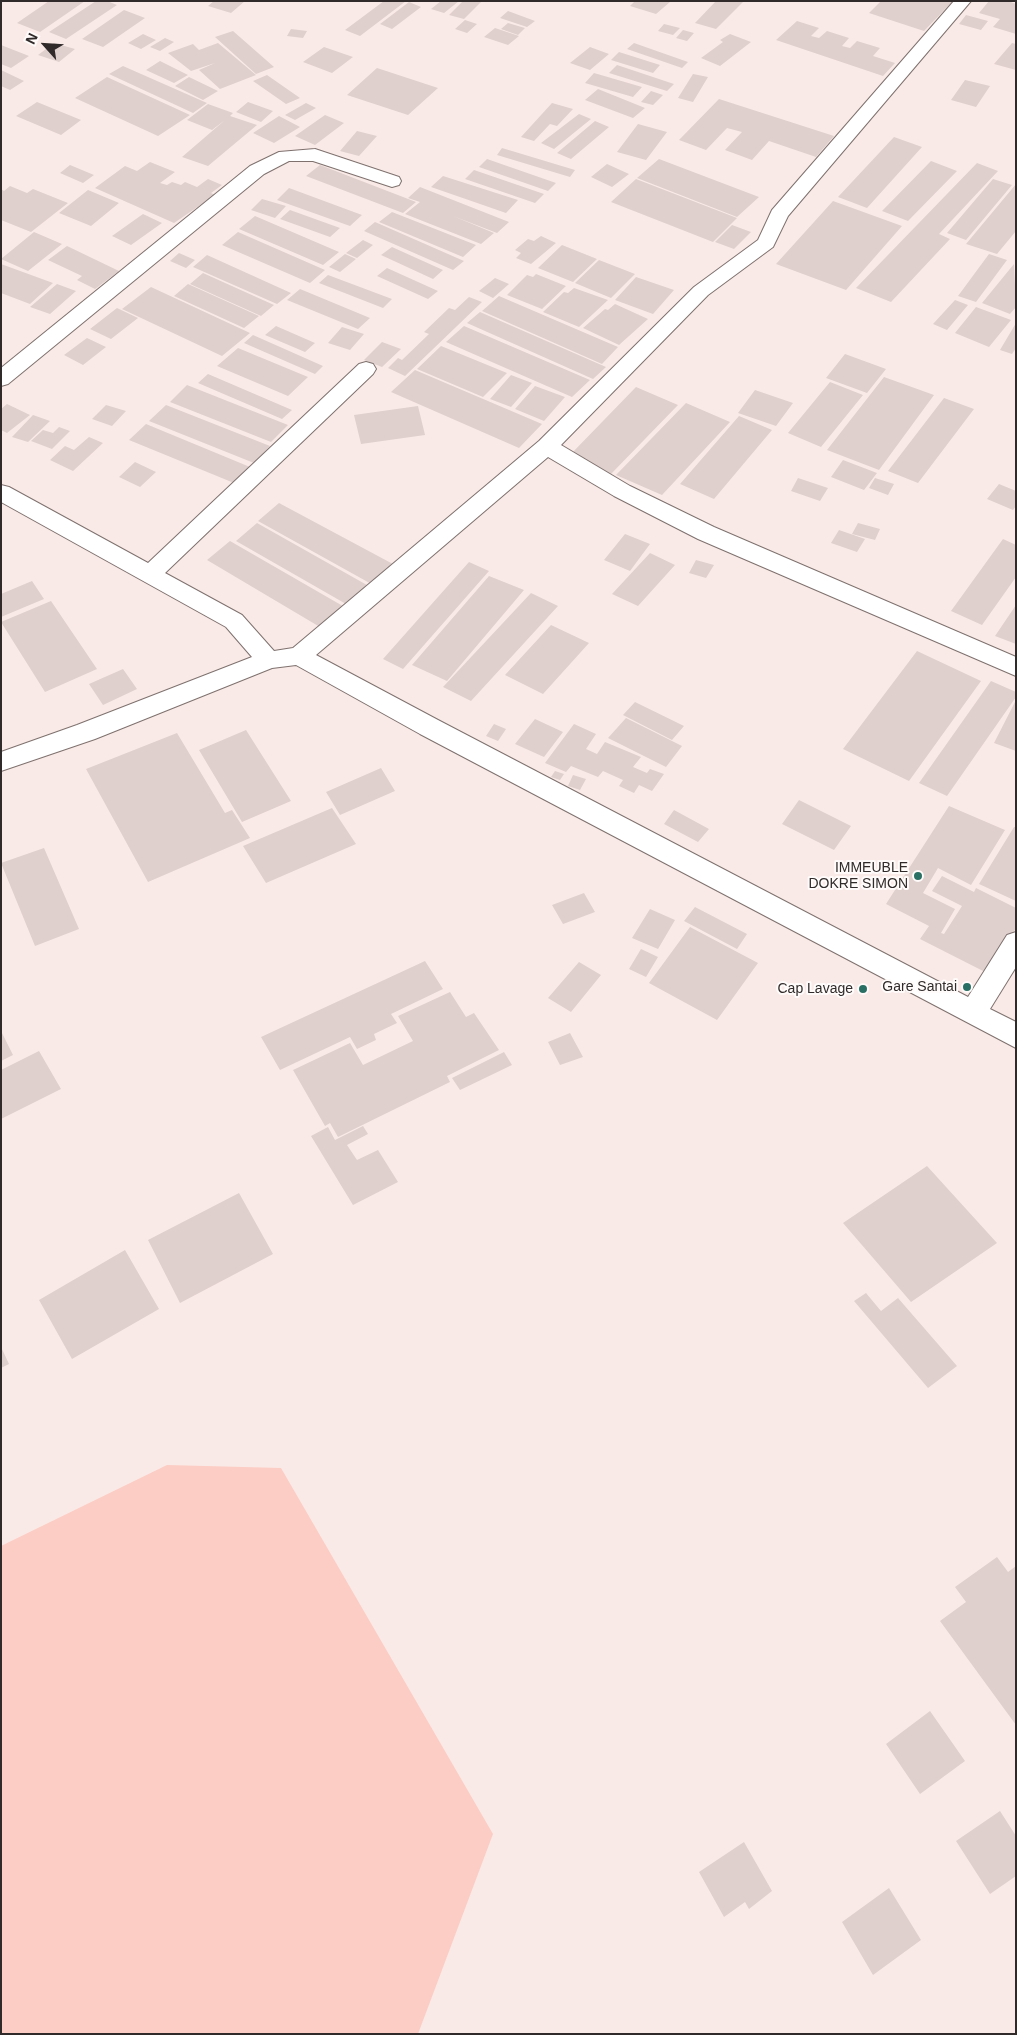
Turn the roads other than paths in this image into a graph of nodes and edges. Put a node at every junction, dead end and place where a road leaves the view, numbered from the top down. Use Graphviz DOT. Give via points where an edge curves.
graph roads {
  1 [pos="963,1"];
  2 [pos="392,181"];
  3 [pos="366,369"];
  4 [pos="1,379"];
  5 [pos="547,446"];
  6 [pos="1,492"];
  7 [pos="150,574"];
  8 [pos="299,656"];
  9 [pos="269,660"];
  10 [pos="1016,667"];
  11 [pos="1,762"];
  12 [pos="1016,943"];
  13 [pos="973,1013"];
  14 [pos="1016,1036"];
  1 -- 5 [label="street" via="779,214 766,243 701,292"];
  2 -- 4 [label="street" via="315,155 286,156 257,170"];
  3 -- 7 [label="street"];
  5 -- 8 [label="street"];
  5 -- 10 [label="street" via="622,491 706,533"];
  6 -- 7 [label="street"];
  7 -- 9 [label="street" via="234,621"];
  8 -- 9 [label="street"];
  8 -- 13 [label="street"];
  9 -- 11 [label="street"];
  12 -- 13 [label="street"];
  13 -- 14 [label="street"];
}
